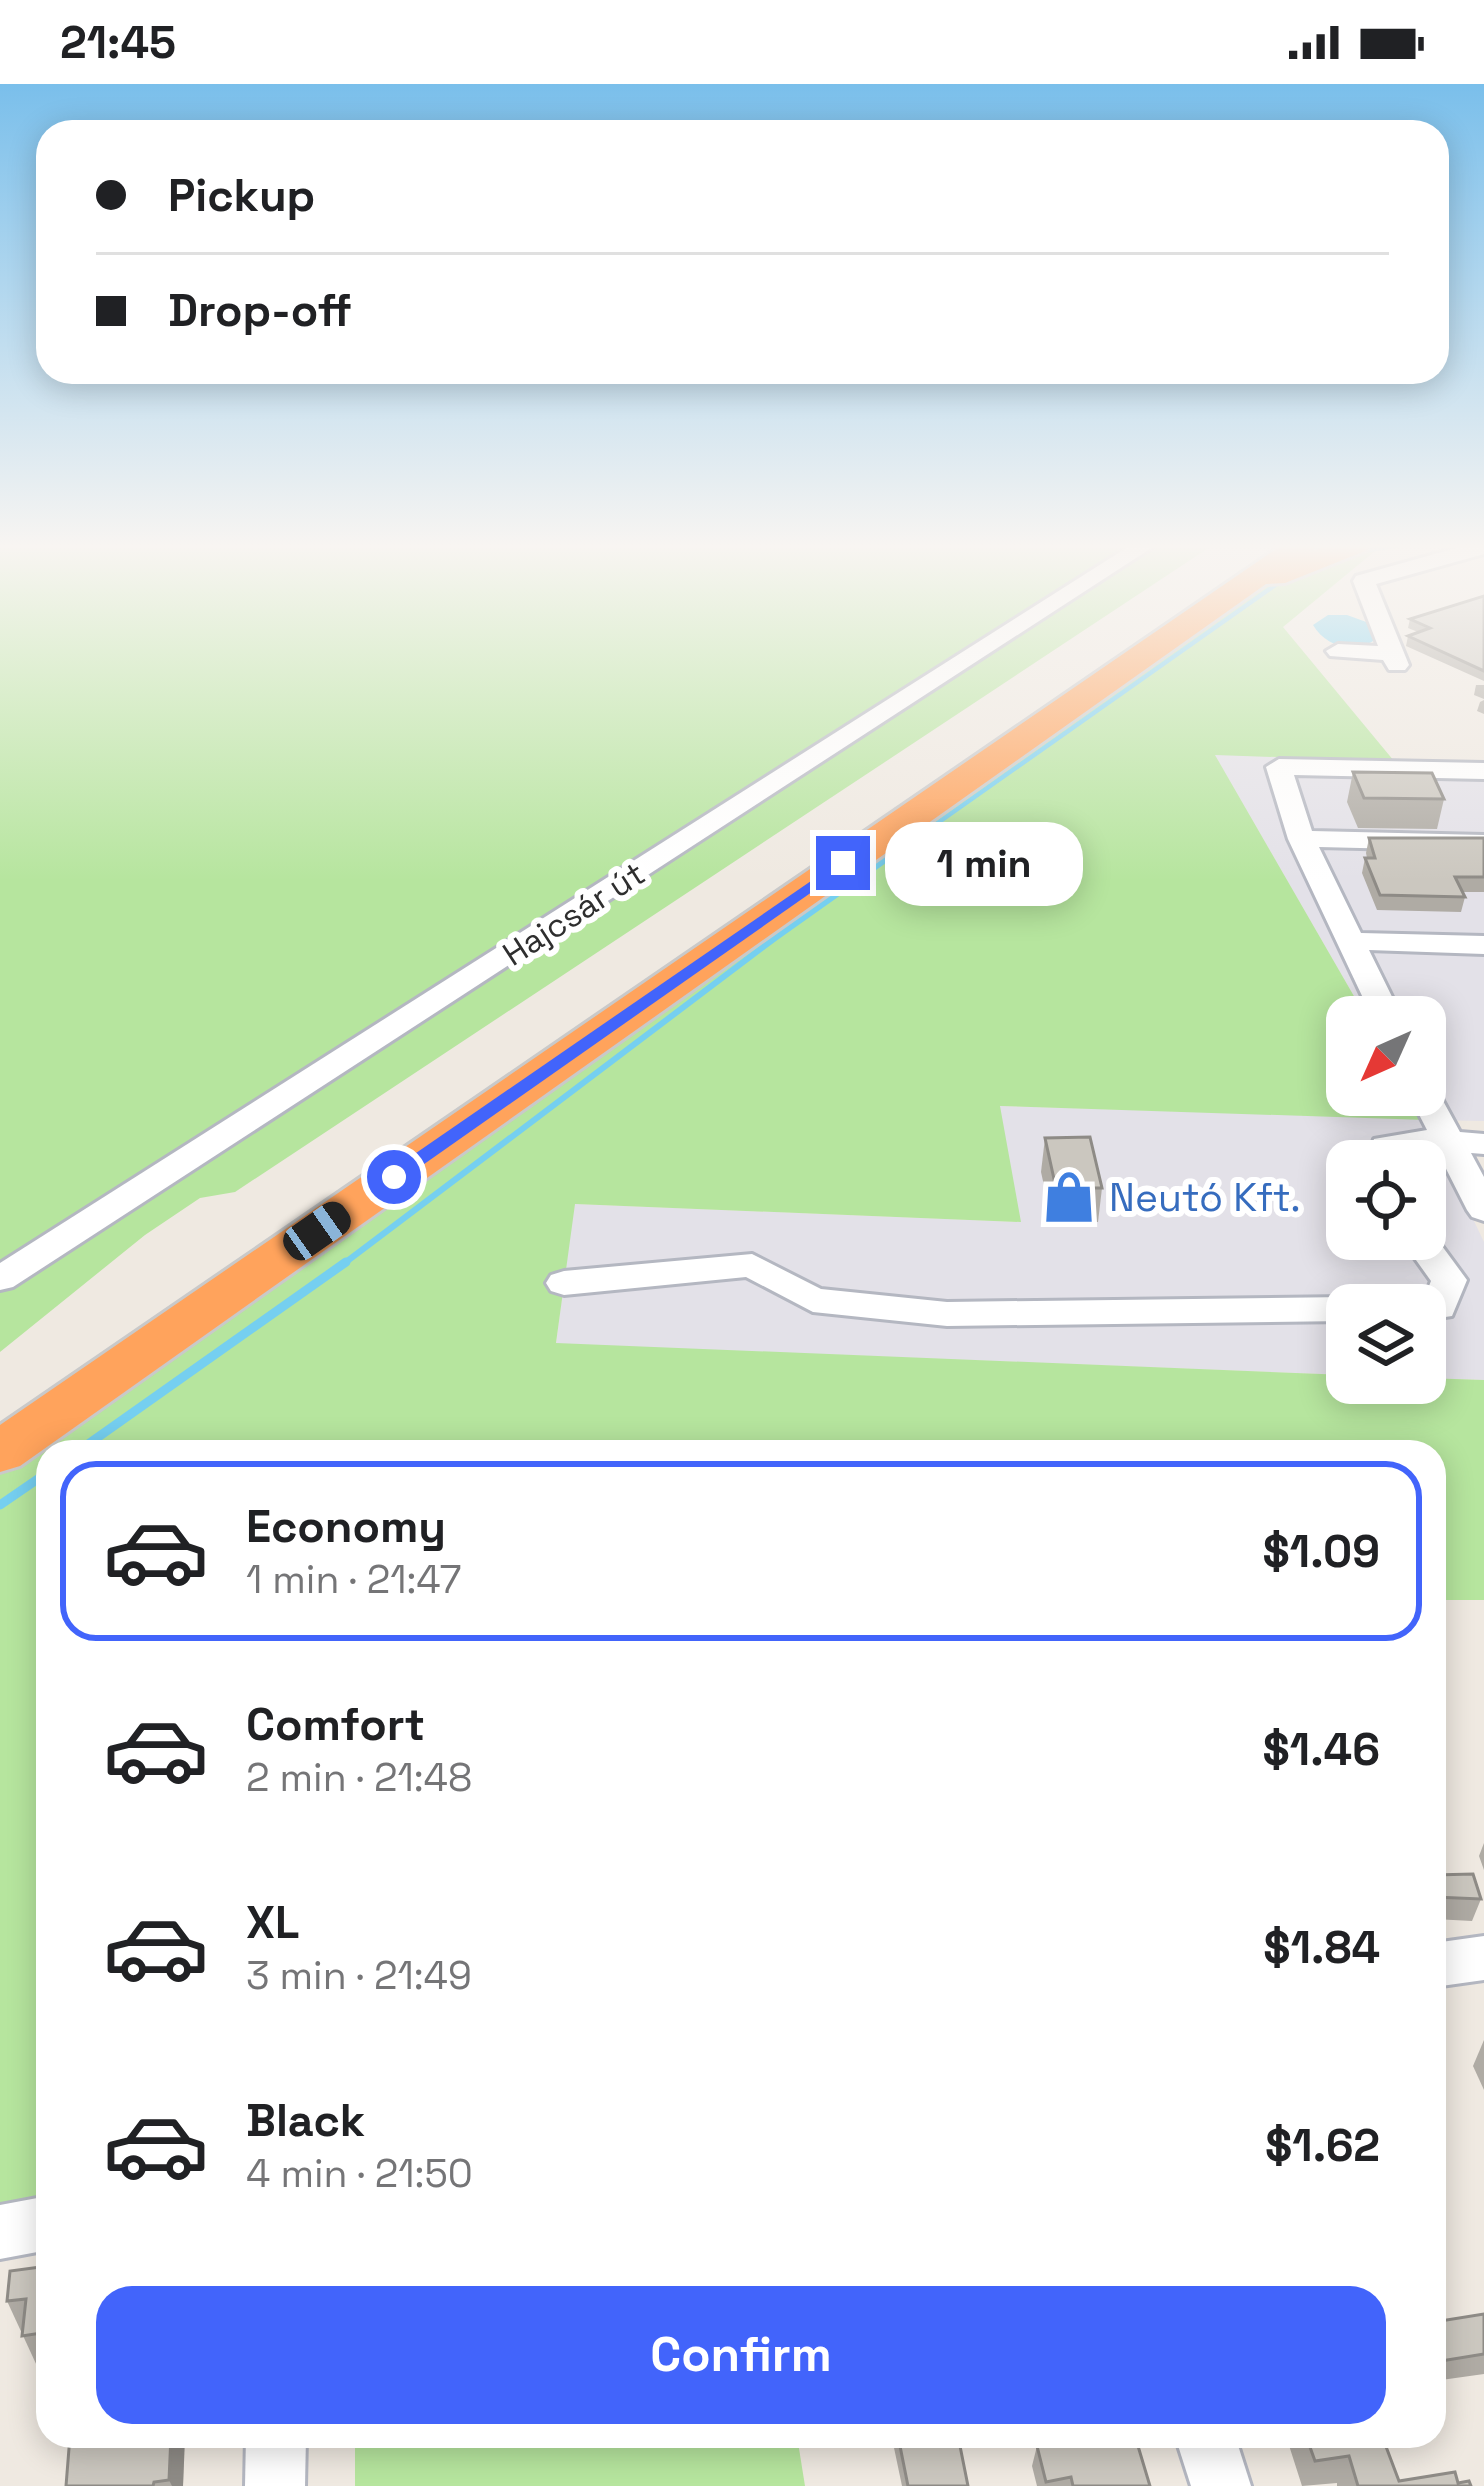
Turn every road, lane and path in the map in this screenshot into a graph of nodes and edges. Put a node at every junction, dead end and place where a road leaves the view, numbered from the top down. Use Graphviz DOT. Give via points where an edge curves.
graph roads {
  1 [pos="973,657"];
  2 [pos="1101,657"];
  3 [pos="1137,657"];
  4 [pos="1484,771"];
  5 [pos="1301,839"];
  6 [pos="1484,843"];
  7 [pos="1350,941"];
  8 [pos="1484,945"];
  9 [pos="1377,996"];
  10 [pos="1435,1116"];
  11 [pos="1447,1140"];
  12 [pos="1484,1144"];
  13 [pos="1484,1210"];
  14 [pos="1434,1260"];
  15 [pos="0,1279"];
  16 [pos="564,1283"];
  17 [pos="1446,1288"];
  18 [pos="1326,1309"];
  19 [pos="0,1413"];
  20 [pos="0,1452"];
  21 [pos="1484,1958"];
  22 [pos="1446,1963"];
  23 [pos="36,2225"];
  24 [pos="0,2232"];
  25 [pos="276,2448"];
  26 [pos="1209,2448"];
  27 [pos="275,2486"];
  28 [pos="1220,2486"];
  1 -- 15 [label="street, Hajcsár út" via="621,871 336,1083"];
  2 -- 19 [label="highway"];
  3 -- 20 [label="highway"];
  4 -- 5 [label="street" via="1279,767"];
  5 -- 6 [label="street"];
  5 -- 7 [label="street"];
  7 -- 8 [label="street"];
  7 -- 9 [label="street"];
  10 -- 11 [label="street"];
  11 -- 12 [label="street"];
  11 -- 13 [label="street"];
  14 -- 17 [label="street"];
  16 -- 18 [label="street" via="752,1265 813,1300 947,1314"];
  21 -- 22 [label="street"];
  23 -- 24 [label="street"];
  25 -- 27 [label="street"];
  26 -- 28 [label="street"];
}
